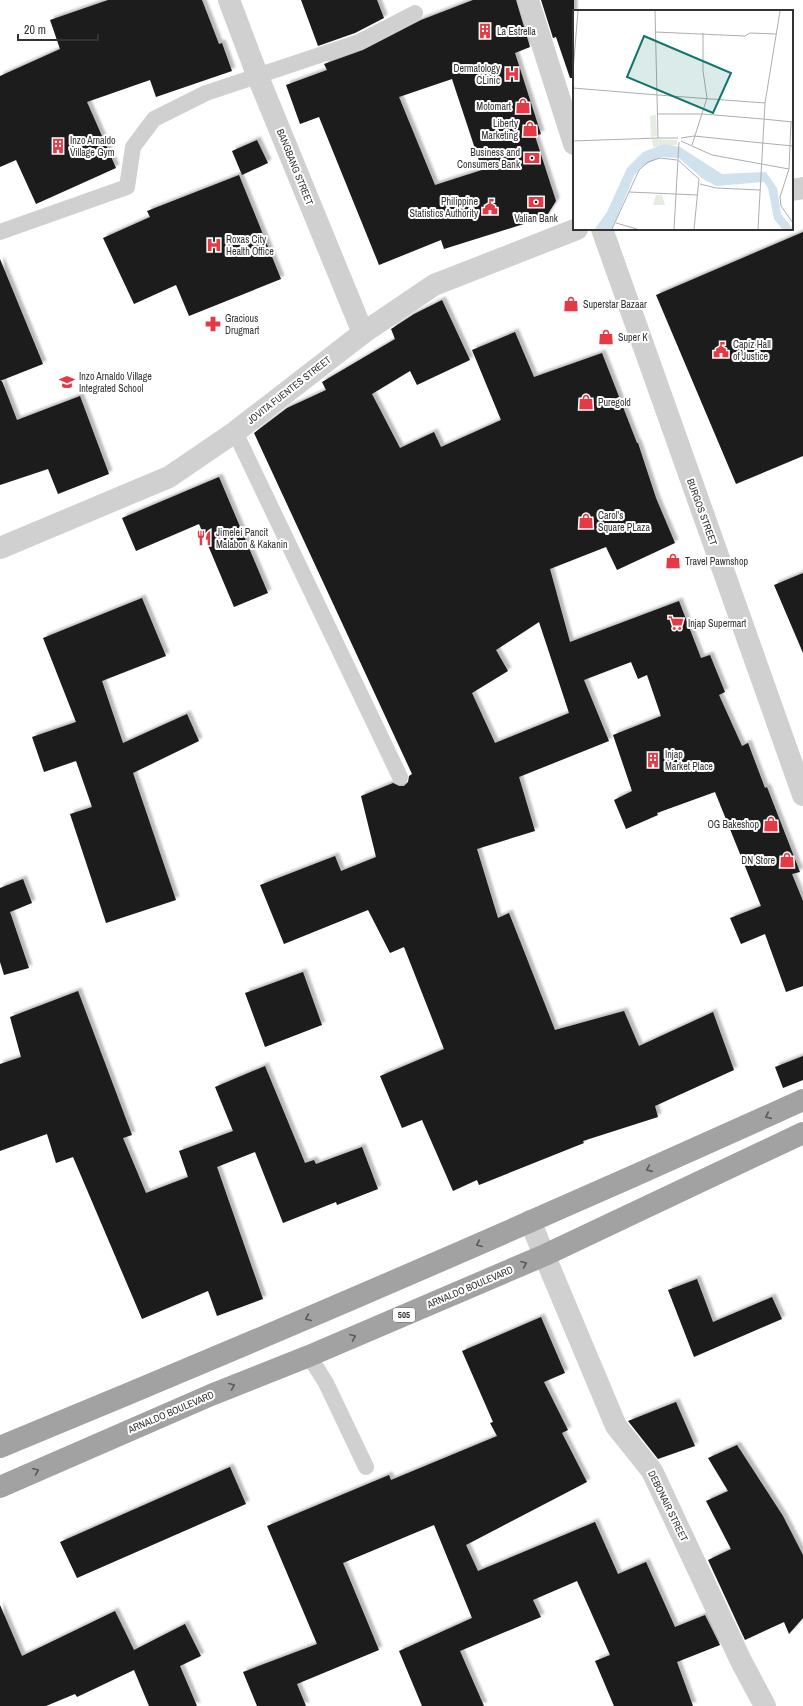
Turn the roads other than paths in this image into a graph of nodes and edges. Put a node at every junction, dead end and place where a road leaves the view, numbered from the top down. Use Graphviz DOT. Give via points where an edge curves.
graph roads {
  1 [pos="229,0"];
  2 [pos="528,0"];
  3 [pos="415,13"];
  4 [pos="258,77"];
  5 [pos="573,141"];
  6 [pos="803,188"];
  7 [pos="793,190"];
  8 [pos="573,230"];
  9 [pos="602,230"];
  10 [pos="0,232"];
  11 [pos="363,332"];
  12 [pos="235,432"];
  13 [pos="0,548"];
  14 [pos="400,777"];
  15 [pos="803,795"];
  16 [pos="803,1100"];
  17 [pos="803,1133"];
  18 [pos="530,1221"];
  19 [pos="545,1255"];
  20 [pos="309,1356"];
  21 [pos="0,1447"];
  22 [pos="366,1467"];
  23 [pos="0,1487"];
  24 [pos="765,1706"];
  1 -- 4 [label="street, BANGBANG STREET"];
  2 -- 5 [label="street"];
  3 -- 4 [label="lane" via="359,42"];
  4 -- 10 [label="lane" via="206,93 154,119 132,147 127,187"];
  4 -- 11 [label="street, BANGBANG STREET"];
  6 -- 7 [label="street"];
  8 -- 11 [label="street, JOVITA FUENTES STREET" via="434,285"];
  9 -- 15 [label="street, BURGOS STREET"];
  11 -- 12 [label="street, JOVITA FUENTES STREET"];
  12 -- 13 [label="street, JOVITA FUENTES STREET" via="169,477"];
  12 -- 14 [label="lane"];
  16 -- 18 [label="highway, one-way"];
  17 -- 19 [label="highway, ARNALDO BOULEVARD / 505"];
  18 -- 19 [label="street, DEBONAIR STREET"];
  18 -- 21 [label="highway, one-way" via="200,1365"];
  20 -- 19 [label="highway, ARNALDO BOULEVARD / 505, one-way"];
  19 -- 24 [label="street, DEBONAIR STREET" via="616,1426 652,1472 741,1661"];
  20 -- 22 [label="lane" via="326,1383"];
  23 -- 20 [label="highway, ARNALDO BOULEVARD / 505, one-way" via="211,1395"];
}
